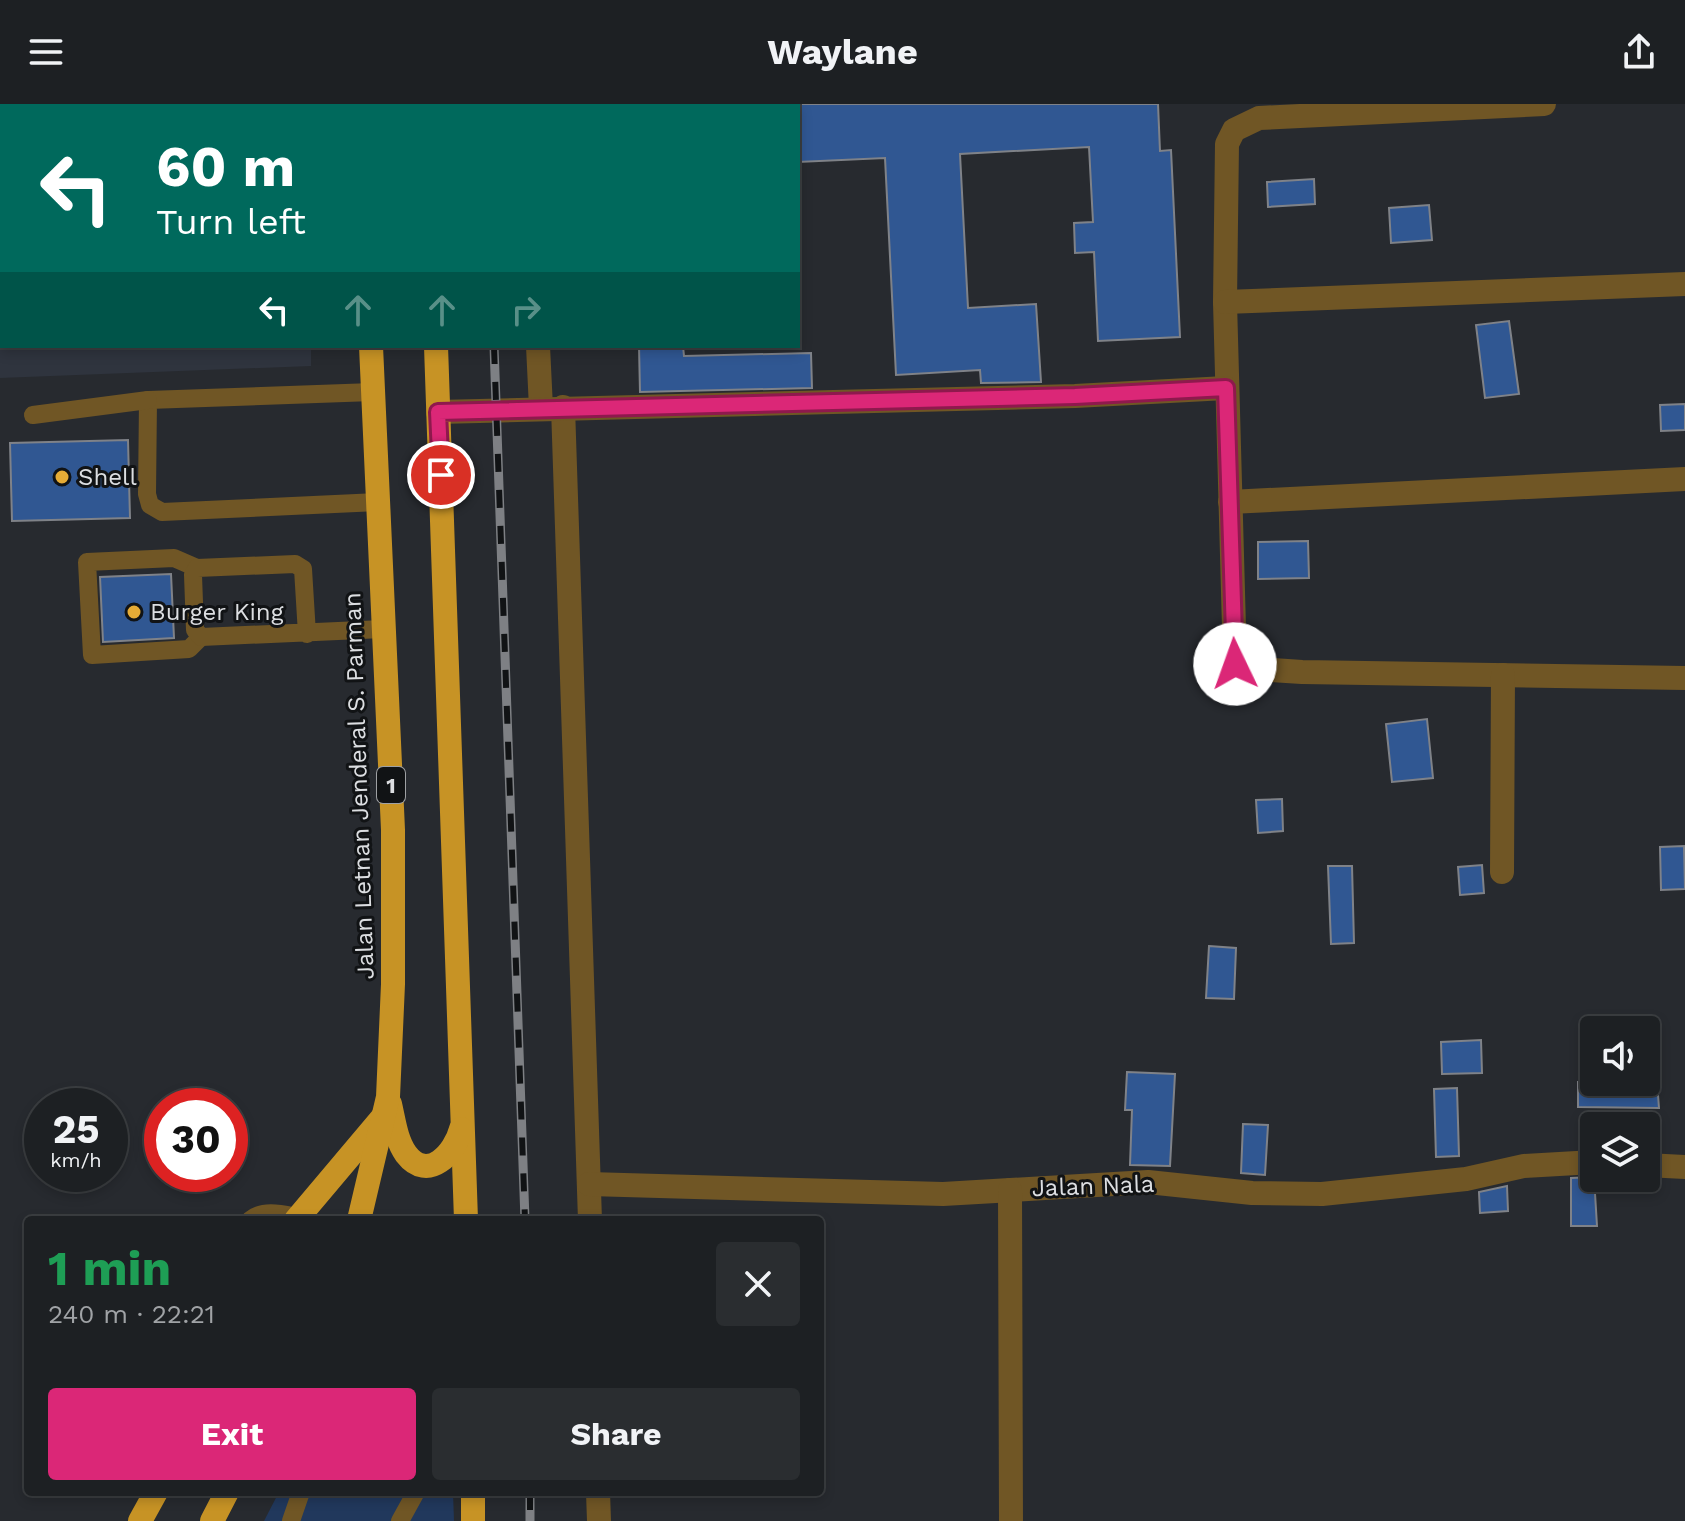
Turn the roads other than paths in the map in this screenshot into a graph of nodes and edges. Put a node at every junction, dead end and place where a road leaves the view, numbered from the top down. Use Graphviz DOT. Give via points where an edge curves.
graph roads {
  1 [pos="1544,104"];
  2 [pos="1307,109"];
  3 [pos="1685,284"];
  4 [pos="1225,302"];
  5 [pos="371,348"];
  6 [pos="436,348"];
  7 [pos="538,348"];
  8 [pos="1226,388"];
  9 [pos="373,392"];
  10 [pos="148,400"];
  11 [pos="552,408"];
  12 [pos="438,412"];
  13 [pos="33,415"];
  14 [pos="1685,479"];
  15 [pos="378,502"];
  16 [pos="1230,502"];
  17 [pos="197,568"];
  18 [pos="383,629"];
  19 [pos="307,634"];
  20 [pos="201,637"];
  21 [pos="1503,675"];
  22 [pos="1685,678"];
  23 [pos="1502,872"];
  24 [pos="386,1107"];
  25 [pos="464,1107"];
  26 [pos="1580,1163"];
  27 [pos="1660,1166"];
  28 [pos="1685,1167"];
  29 [pos="589,1184"];
  30 [pos="1010,1190"];
  31 [pos="254,1216"];
  32 [pos="291,1216"];
  33 [pos="299,1216"];
  34 [pos="360,1216"];
  35 [pos="466,1216"];
  36 [pos="590,1216"];
  37 [pos="153,1496"];
  38 [pos="225,1496"];
  39 [pos="300,1496"];
  40 [pos="414,1496"];
  41 [pos="473,1496"];
  42 [pos="598,1496"];
  43 [pos="140,1521"];
  44 [pos="212,1521"];
  45 [pos="291,1521"];
  46 [pos="400,1521"];
  47 [pos="473,1521"];
  48 [pos="599,1521"];
  49 [pos="1011,1521"];
  1 -- 2 [label="street"];
  2 -- 4 [label="street" via="1246,122 1227,144"];
  3 -- 4 [label="street"];
  4 -- 8 [label="street"];
  5 -- 9 [label="highway, Jalan Letnan Jenderal S. Parman / 1"];
  6 -- 12 [label="highway"];
  7 -- 11 [label="street"];
  8 -- 11 [label="street"];
  8 -- 16 [label="street"];
  9 -- 10 [label="lane"];
  9 -- 15 [label="highway, Jalan Letnan Jenderal S. Parman / 1"];
  10 -- 13 [label="lane"];
  10 -- 15 [label="lane" via="147,494 150,505 162,512"];
  11 -- 12 [label="street"];
  11 -- 29 [label="street"];
  12 -- 25 [label="highway"];
  14 -- 16 [label="street"];
  15 -- 18 [label="highway, Jalan Letnan Jenderal S. Parman / 1"];
  16 -- 21 [label="street" via="1233,658 1242,668"];
  17 -- 19 [label="lane" via="295,564 303,569"];
  17 -- 20 [label="lane" via="195,630"];
  17 -- 20 [label="lane" via="174,558 87,562 92,655 189,649"];
  18 -- 19 [label="lane"];
  18 -- 24 [label="highway, Jalan Letnan Jenderal S. Parman / 1" via="393,830"];
  19 -- 20 [label="lane"];
  21 -- 22 [label="street"];
  21 -- 23 [label="street"];
  24 -- 25 [label="highway" via="407,1155 429,1166 443,1161 457,1143"];
  24 -- 33 [label="highway"];
  24 -- 34 [label="highway, Jalan Letnan Jenderal S. Parman / 1"];
  25 -- 35 [label="highway"];
  26 -- 30 [label="street, Jalan Nala" via="1322,1194 1148,1182"];
  27 -- 28 [label="street"];
  29 -- 30 [label="street, Jalan Nala" via="943,1194"];
  29 -- 36 [label="street"];
  30 -- 49 [label="street"];
  31 -- 32 [label="lane"];
  37 -- 43 [label="highway"];
  38 -- 44 [label="highway"];
  39 -- 45 [label="lane"];
  40 -- 46 [label="lane"];
  41 -- 47 [label="highway"];
  42 -- 48 [label="street"];
}
